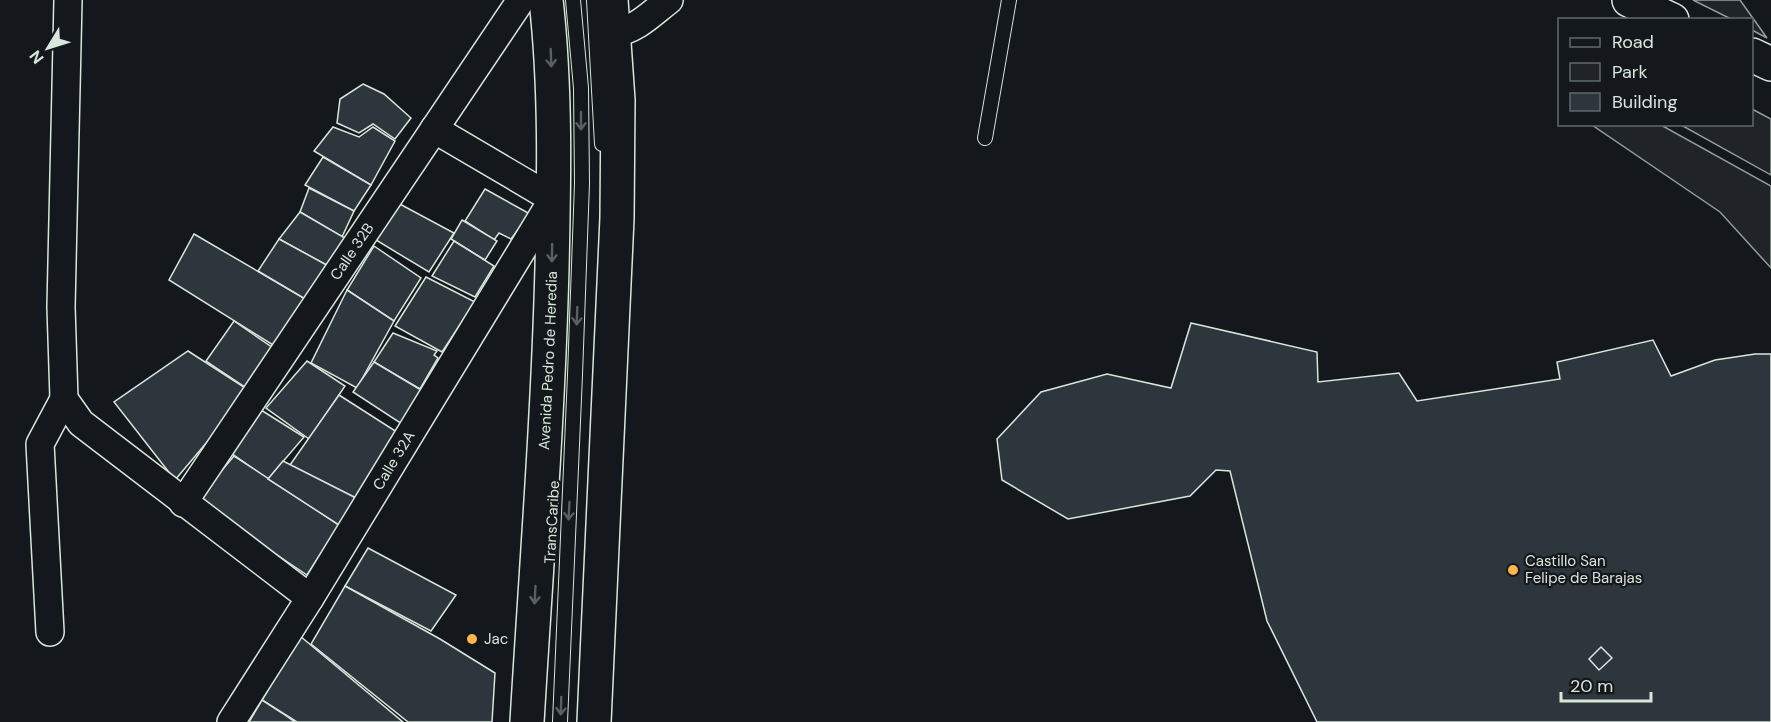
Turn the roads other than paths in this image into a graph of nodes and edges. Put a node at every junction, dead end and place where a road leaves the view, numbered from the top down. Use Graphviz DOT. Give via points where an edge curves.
graph roads {
  1 [pos="69,0"];
  2 [pos="521,0"];
  3 [pos="546,0"];
  4 [pos="573,0"];
  5 [pos="594,0"];
  6 [pos="611,0"];
  7 [pos="669,0"];
  8 [pos="1009,0"];
  9 [pos="1629,0"];
  10 [pos="1668,18"];
  11 [pos="614,33"];
  12 [pos="1753,55"];
  13 [pos="1771,64"];
  14 [pos="434,129"];
  15 [pos="985,138"];
  16 [pos="602,153"];
  17 [pos="553,199"];
  18 [pos="64,399"];
  19 [pos="183,503"];
  20 [pos="310,598"];
  21 [pos="50,632"];
  22 [pos="231,722"];
  23 [pos="527,722"];
  24 [pos="560,722"];
  25 [pos="594,722"];
  1 -- 18 [label="street" via="61,307"];
  2 -- 14 [label="street, Calle 32B"];
  3 -- 17 [label="main road, Avenida Pedro de Heredia, one-way" via="554,129"];
  4 -- 24 [label="lane, TransCaribe, one-way" via="581,88 582,183"];
  5 -- 16 [label="lane"];
  6 -- 11 [label="main road"];
  7 -- 11 [label="street" via="635,27"];
  8 -- 15 [label="lane"];
  9 -- 10 [label="main road"];
  11 -- 25 [label="main road" via="617,218"];
  12 -- 13 [label="main road"];
  14 -- 17 [label="street"];
  14 -- 19 [label="street, Calle 32B"];
  17 -- 20 [label="street, Calle 32A"];
  17 -- 23 [label="main road, Avenida Pedro de Heredia, one-way" via="550,344"];
  18 -- 19 [label="street" via="81,423"];
  18 -- 21 [label="street" via="40,444"];
  19 -- 20 [label="street"];
  20 -- 22 [label="street, Calle 32A"];
}
